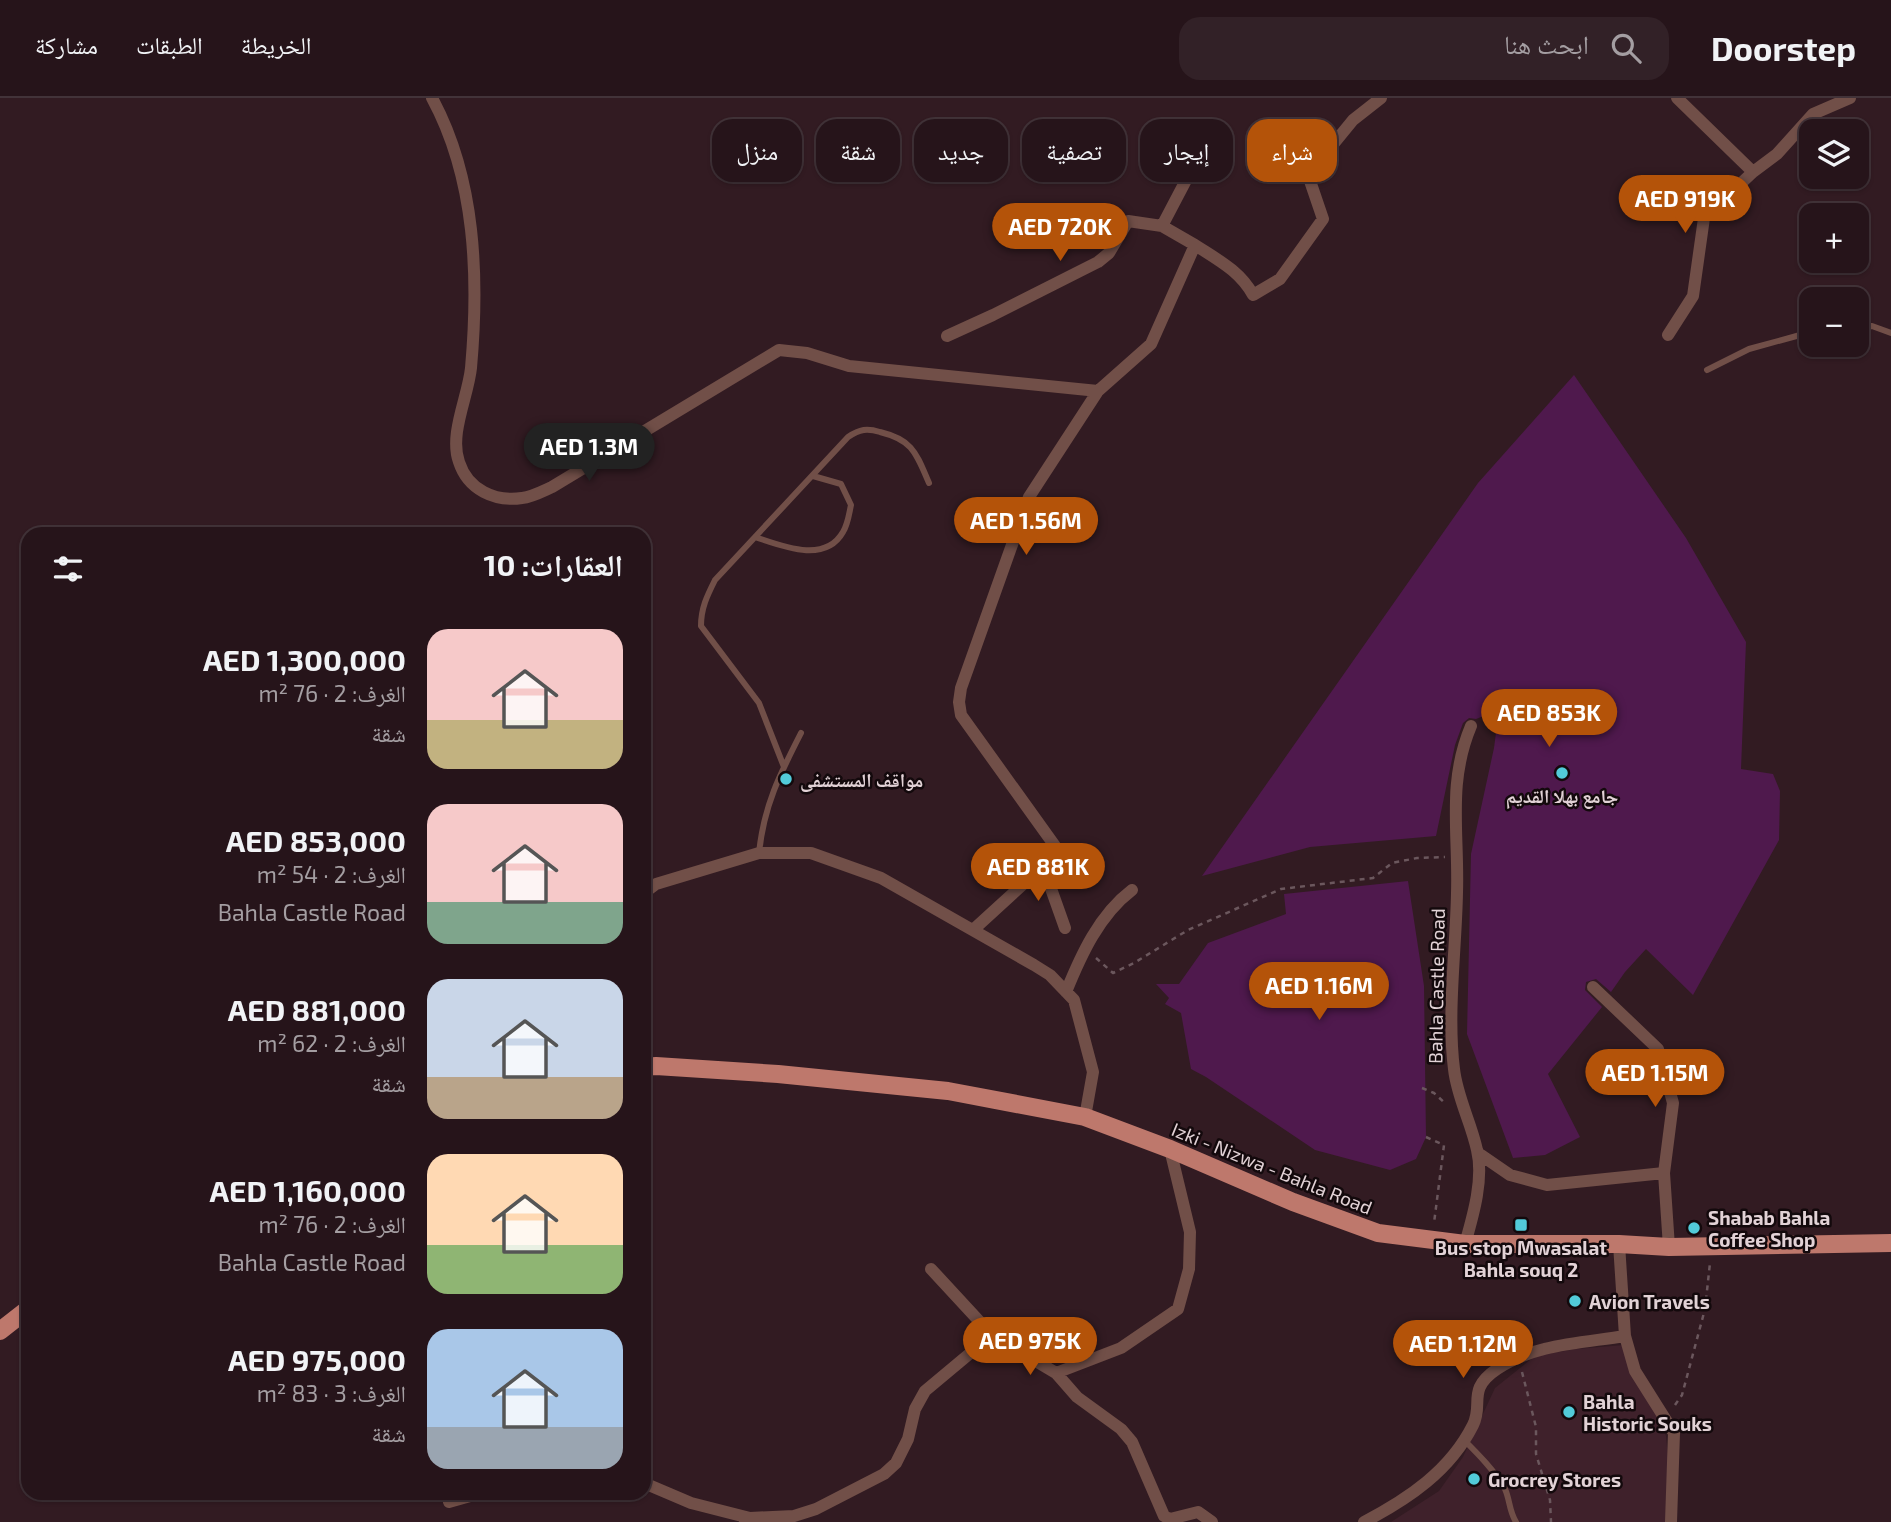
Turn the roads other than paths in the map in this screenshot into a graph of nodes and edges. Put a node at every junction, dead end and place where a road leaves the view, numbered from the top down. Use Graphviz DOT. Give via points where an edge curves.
graph roads {
  1 [pos="432,98"];
  2 [pos="1381,98"];
  3 [pos="1677,98"];
  4 [pos="1850,98"];
  5 [pos="1753,172"];
  6 [pos="1185,182"];
  7 [pos="1162,226"];
  8 [pos="1195,246"];
  9 [pos="1869,326"];
  10 [pos="1891,333"];
  11 [pos="1799,334"];
  12 [pos="1668,335"];
  13 [pos="947,336"];
  14 [pos="1707,370"];
  15 [pos="1098,391"];
  16 [pos="813,476"];
  17 [pos="929,483"];
  18 [pos="755,537"];
  19 [pos="1471,726"];
  20 [pos="801,733"];
  21 [pos="784,766"];
  22 [pos="759,853"];
  23 [pos="1043,866"];
  24 [pos="651,888"];
  25 [pos="1132,890"];
  26 [pos="1065,928"];
  27 [pos="973,930"];
  28 [pos="1592,986"];
  29 [pos="1066,992"];
  30 [pos="651,1067"];
  31 [pos="1085,1117"];
  32 [pos="1170,1149"];
  33 [pos="1478,1153"];
  34 [pos="1664,1173"];
  35 [pos="1891,1243"];
  36 [pos="1465,1244"];
  37 [pos="1619,1244"];
  38 [pos="1669,1247"];
  39 [pos="931,1269"];
  40 [pos="21,1314"];
  41 [pos="0,1331"];
  42 [pos="992,1335"];
  43 [pos="1625,1336"];
  44 [pos="1056,1373"];
  45 [pos="1463,1439"];
  46 [pos="651,1486"];
  47 [pos="456,1500"];
  48 [pos="449,1502"];
  49 [pos="748,1520"];
  50 [pos="1212,1522"];
  51 [pos="1364,1522"];
  52 [pos="1516,1522"];
  53 [pos="1671,1522"];
  1 -- 15 [label="street" via="452,140 468,208 475,289 470,371 457,434 459,462 473,485 496,499 524,498 552,486 779,350 849,366"];
  2 -- 8 [label="street" via="1353,120 1308,175 1323,219 1280,279 1253,295 1230,267"];
  3 -- 5 [label="street"];
  4 -- 5 [label="street" via="1813,114 1777,154"];
  5 -- 12 [label="street" via="1704,218 1693,296"];
  6 -- 7 [label="street"];
  7 -- 8 [label="street"];
  7 -- 13 [label="street" via="1128,220 1109,253 1098,262"];
  8 -- 15 [label="street" via="1151,344"];
  9 -- 10 [label="lane"];
  11 -- 14 [label="lane" via="1749,349"];
  15 -- 23 [label="street" via="1030,497 959,702 969,727 1051,838 1054,856"];
  16 -- 17 [label="lane" via="848,437 869,429 898,436 910,445"];
  16 -- 18 [label="lane"];
  16 -- 18 [label="lane" via="841,484 851,505 844,532 833,545 796,550"];
  18 -- 21 [label="lane" via="715,580 706,597 701,626 759,703"];
  19 -- 33 [label="street, Bahla Castle Road" via="1455,781 1458,857 1452,1052 1458,1091"];
  20 -- 21 [label="lane"];
  21 -- 22 [label="lane" via="767,806"];
  22 -- 24 [label="street"];
  22 -- 27 [label="street" via="811,853 870,874"];
  23 -- 26 [label="street"];
  23 -- 27 [label="street"];
  25 -- 29 [label="street" via="1112,909 1085,948"];
  27 -- 29 [label="street" via="1050,975"];
  28 -- 34 [label="street" via="1658,1049 1673,1103"];
  29 -- 31 [label="street" via="1074,1000 1093,1072"];
  30 -- 31 [label="main road, Izki - Nizwa - Bahla Road" via="948,1091"];
  31 -- 32 [label="main road, Izki - Nizwa - Bahla Road"];
  32 -- 36 [label="main road, Izki - Nizwa - Bahla Road" via="1378,1233"];
  32 -- 44 [label="street" via="1190,1232 1189,1269 1178,1309 1121,1348"];
  33 -- 34 [label="street" via="1510,1175 1548,1185"];
  33 -- 36 [label="street, Bahla Castle Road" via="1474,1209"];
  34 -- 38 [label="street"];
  35 -- 38 [label="main road, Izki - Nizwa - Bahla Road"];
  36 -- 37 [label="main road, Izki - Nizwa - Bahla Road"];
  37 -- 38 [label="main road, Izki - Nizwa - Bahla Road"];
  37 -- 43 [label="street"];
  39 -- 42 [label="street"];
  40 -- 41 [label="main road"];
  42 -- 44 [label="street"];
  42 -- 49 [label="street" via="925,1391 908,1439 896,1463 884,1474 816,1509"];
  43 -- 45 [label="street" via="1543,1349 1495,1370 1477,1388 1474,1423"];
  43 -- 53 [label="street" via="1636,1371 1674,1433"];
  44 -- 50 [label="street" via="1077,1397 1132,1442 1164,1516 1170,1519 1198,1512"];
  45 -- 51 [label="street" via="1442,1470 1399,1504"];
  45 -- 52 [label="lane" via="1506,1490"];
  46 -- 49 [label="street"];
  47 -- 48 [label="street"];
}
